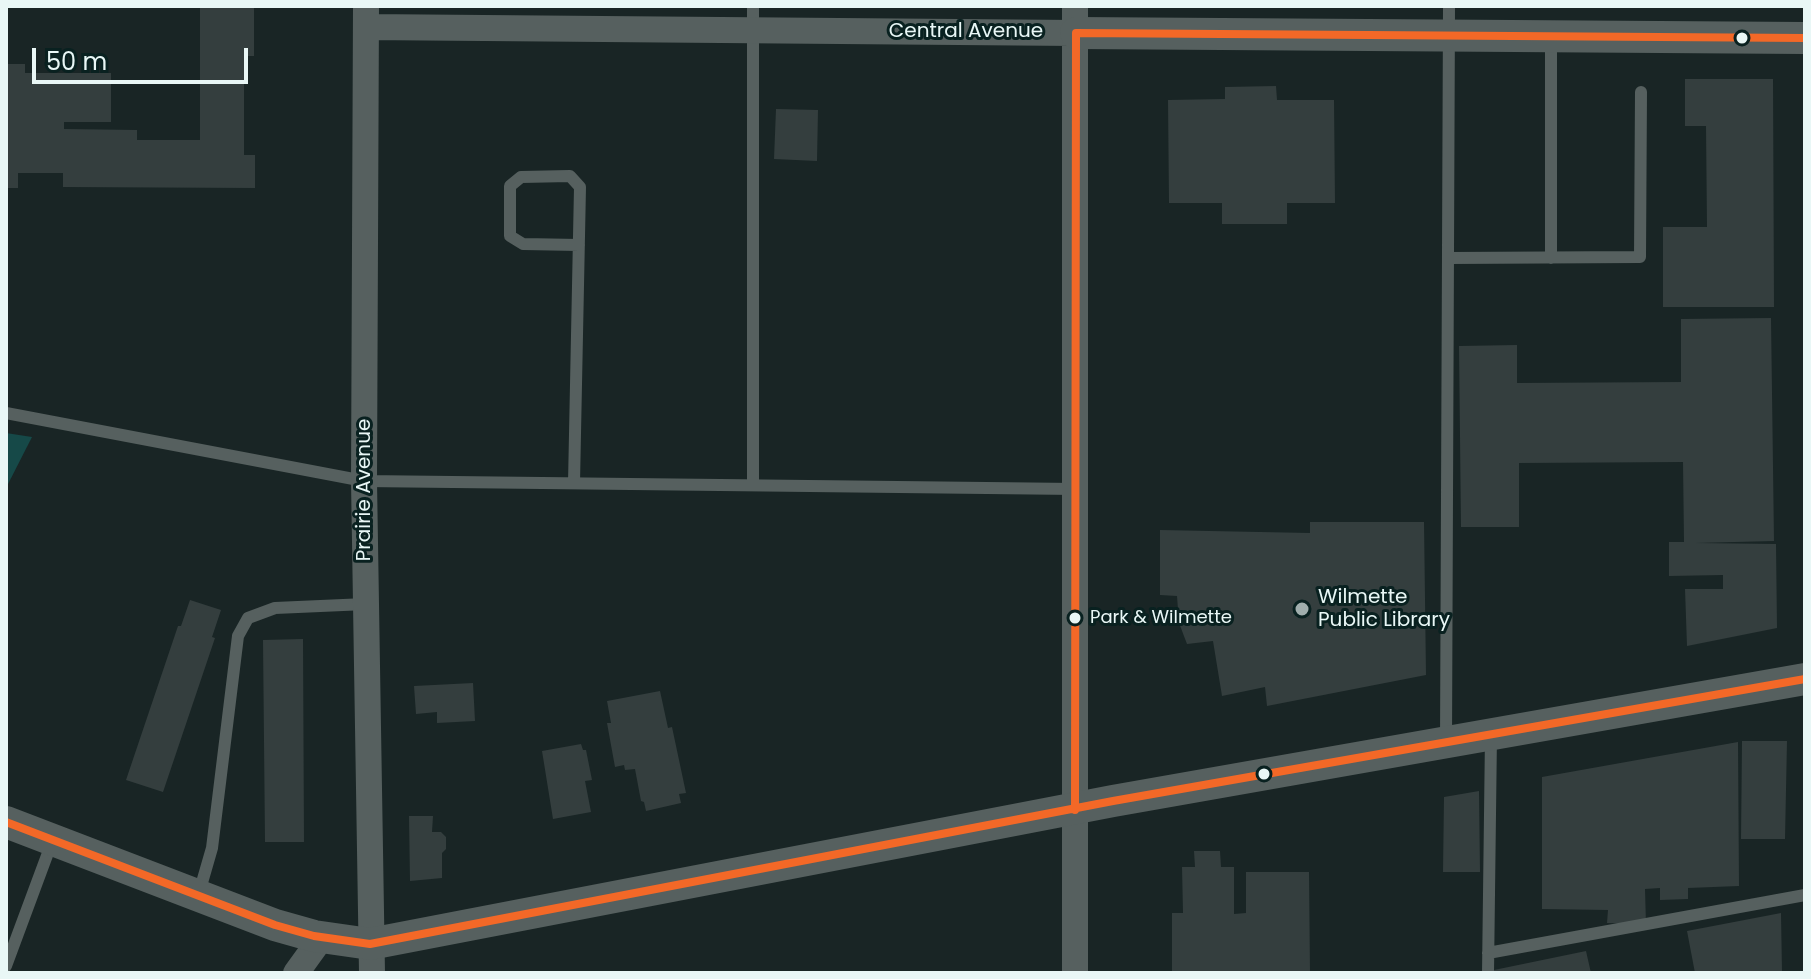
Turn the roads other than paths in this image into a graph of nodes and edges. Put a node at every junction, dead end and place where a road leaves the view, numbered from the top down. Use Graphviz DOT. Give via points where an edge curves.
graph roads {
  1 [pos="366,16"];
  2 [pos="753,18"];
  3 [pos="1076,19"];
  4 [pos="1449,21"];
  5 [pos="1551,36"];
  6 [pos="1805,38"];
  7 [pos="1641,92"];
  8 [pos="579,245"];
  9 [pos="1448,258"];
  10 [pos="1551,258"];
  11 [pos="6,413"];
  12 [pos="364,481"];
  13 [pos="574,483"];
  14 [pos="753,485"];
  15 [pos="1076,489"];
  16 [pos="366,604"];
  17 [pos="1805,679"];
  18 [pos="1491,735"];
  19 [pos="1446,743"];
  20 [pos="1075,810"];
  21 [pos="6,822"];
  22 [pos="52,840"];
  23 [pos="198,895"];
  24 [pos="1805,895"];
  25 [pos="322,937"];
  26 [pos="1488,953"];
  27 [pos="371,958"];
  28 [pos="6,966"];
  29 [pos="296,973"];
  30 [pos="1075,973"];
  31 [pos="1488,973"];
  1 -- 2 [label="street, Central Avenue"];
  1 -- 12 [label="street, Prairie Avenue"];
  2 -- 3 [label="street, Central Avenue"];
  2 -- 14 [label="lane"];
  3 -- 4 [label="street, Central Avenue"];
  3 -- 15 [label="street"];
  4 -- 5 [label="street, Central Avenue"];
  4 -- 9 [label="lane"];
  5 -- 6 [label="street, Central Avenue"];
  5 -- 10 [label="lane"];
  7 -- 10 [label="lane" via="1640,257"];
  8 -- 8 [label="lane" via="580,187 570,176 521,177 510,186 510,236 523,244"];
  8 -- 13 [label="lane"];
  9 -- 10 [label="lane"];
  9 -- 19 [label="lane"];
  11 -- 12 [label="lane"];
  12 -- 13 [label="lane"];
  12 -- 16 [label="street, Prairie Avenue"];
  13 -- 14 [label="lane"];
  14 -- 15 [label="lane"];
  15 -- 20 [label="street"];
  16 -- 23 [label="lane" via="275,608 248,618 238,636 212,848"];
  16 -- 27 [label="street, Prairie Avenue"];
  17 -- 18 [label="street"];
  18 -- 19 [label="street"];
  18 -- 26 [label="lane"];
  19 -- 20 [label="street"];
  20 -- 27 [label="street"];
  20 -- 30 [label="street"];
  21 -- 22 [label="street"];
  22 -- 23 [label="street"];
  22 -- 28 [label="lane"];
  23 -- 25 [label="street"];
  24 -- 26 [label="lane"];
  25 -- 27 [label="street"];
  25 -- 29 [label="street"];
  26 -- 31 [label="lane"];
}
